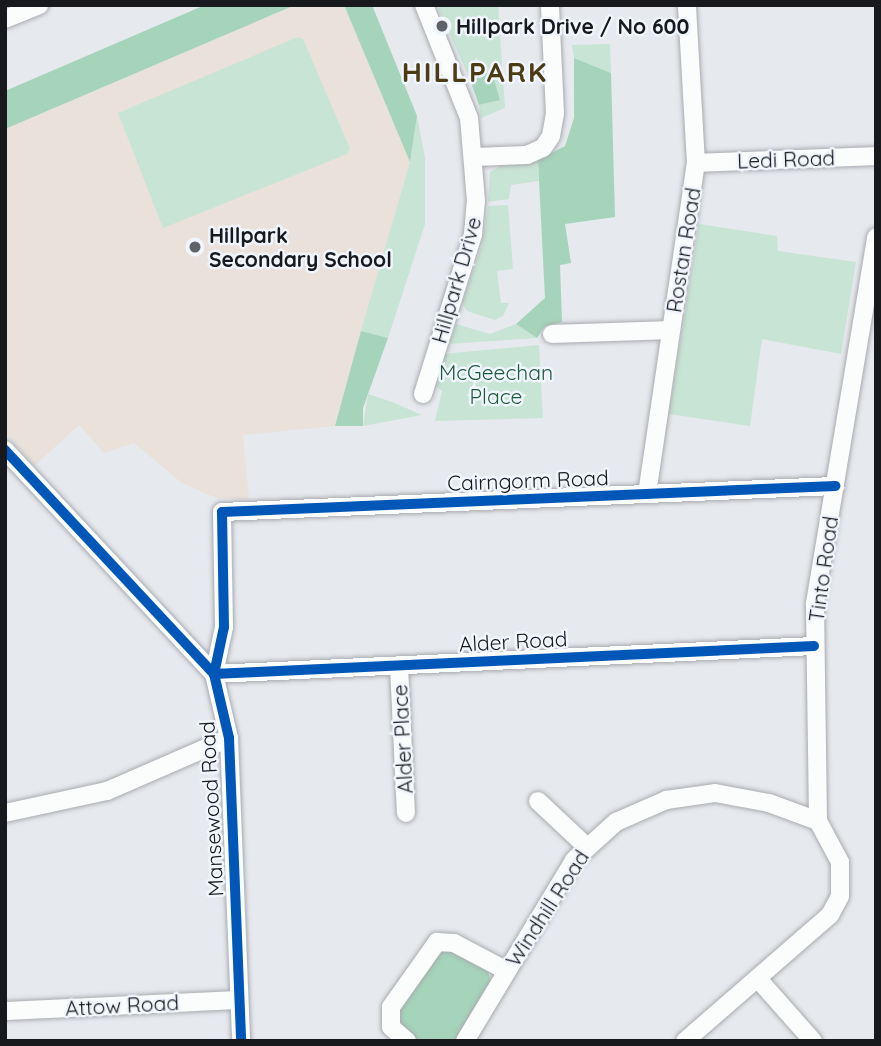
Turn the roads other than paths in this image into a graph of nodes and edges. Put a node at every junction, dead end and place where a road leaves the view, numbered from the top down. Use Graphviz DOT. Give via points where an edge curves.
graph roads {
  1 [pos="39,5"];
  2 [pos="424,5"];
  3 [pos="550,5"];
  4 [pos="687,5"];
  5 [pos="5,19"];
  6 [pos="876,156"];
  7 [pos="474,157"];
  8 [pos="696,163"];
  9 [pos="876,237"];
  10 [pos="671,330"];
  11 [pos="552,334"];
  12 [pos="422,394"];
  13 [pos="5,450"];
  14 [pos="835,485"];
  15 [pos="647,494"];
  16 [pos="814,646"];
  17 [pos="398,666"];
  18 [pos="214,674"];
  19 [pos="229,738"];
  20 [pos="538,801"];
  21 [pos="5,813"];
  22 [pos="406,813"];
  23 [pos="818,821"];
  24 [pos="586,846"];
  25 [pos="507,971"];
  26 [pos="759,980"];
  27 [pos="239,1000"];
  28 [pos="5,1010"];
  29 [pos="241,1041"];
  30 [pos="407,1041"];
  31 [pos="465,1041"];
  32 [pos="685,1041"];
  33 [pos="813,1041"];
  1 -- 5 [label="street"];
  2 -- 7 [label="street, Hillpark Drive" via="465,104"];
  3 -- 7 [label="street" via="555,113 551,135 543,148 527,155"];
  4 -- 8 [label="street, Rostan Road"];
  6 -- 8 [label="street, Ledi Road"];
  7 -- 12 [label="street, Hillpark Drive" via="473,234"];
  8 -- 10 [label="street, Rostan Road"];
  9 -- 14 [label="street, Tinto Road"];
  10 -- 11 [label="street"];
  10 -- 15 [label="street, Rostan Road"];
  13 -- 18 [label="street, Mansewood Road"];
  14 -- 15 [label="street, Cairngorm Road"];
  14 -- 16 [label="street, Tinto Road" via="815,603"];
  15 -- 18 [label="street, Cairngorm Road" via="222,512 224,627"];
  16 -- 17 [label="street, Alder Road"];
  16 -- 23 [label="street, Tinto Road"];
  17 -- 18 [label="street, Alder Road"];
  17 -- 22 [label="street, Alder Place"];
  18 -- 19 [label="street, Mansewood Road"];
  19 -- 21 [label="street" via="107,791"];
  19 -- 27 [label="street, Mansewood Road"];
  20 -- 24 [label="street"];
  23 -- 24 [label="street, Windhill Road" via="738,795 691,794 641,808"];
  23 -- 26 [label="street" via="840,862 840,896 830,915"];
  24 -- 25 [label="street, Windhill Road"];
  25 -- 30 [label="street" via="453,943 437,942 391,1007 391,1027"];
  25 -- 31 [label="street, Windhill Road"];
  26 -- 32 [label="street"];
  26 -- 33 [label="street"];
  27 -- 28 [label="street, Attow Road"];
  27 -- 29 [label="street, Mansewood Road"];
}
